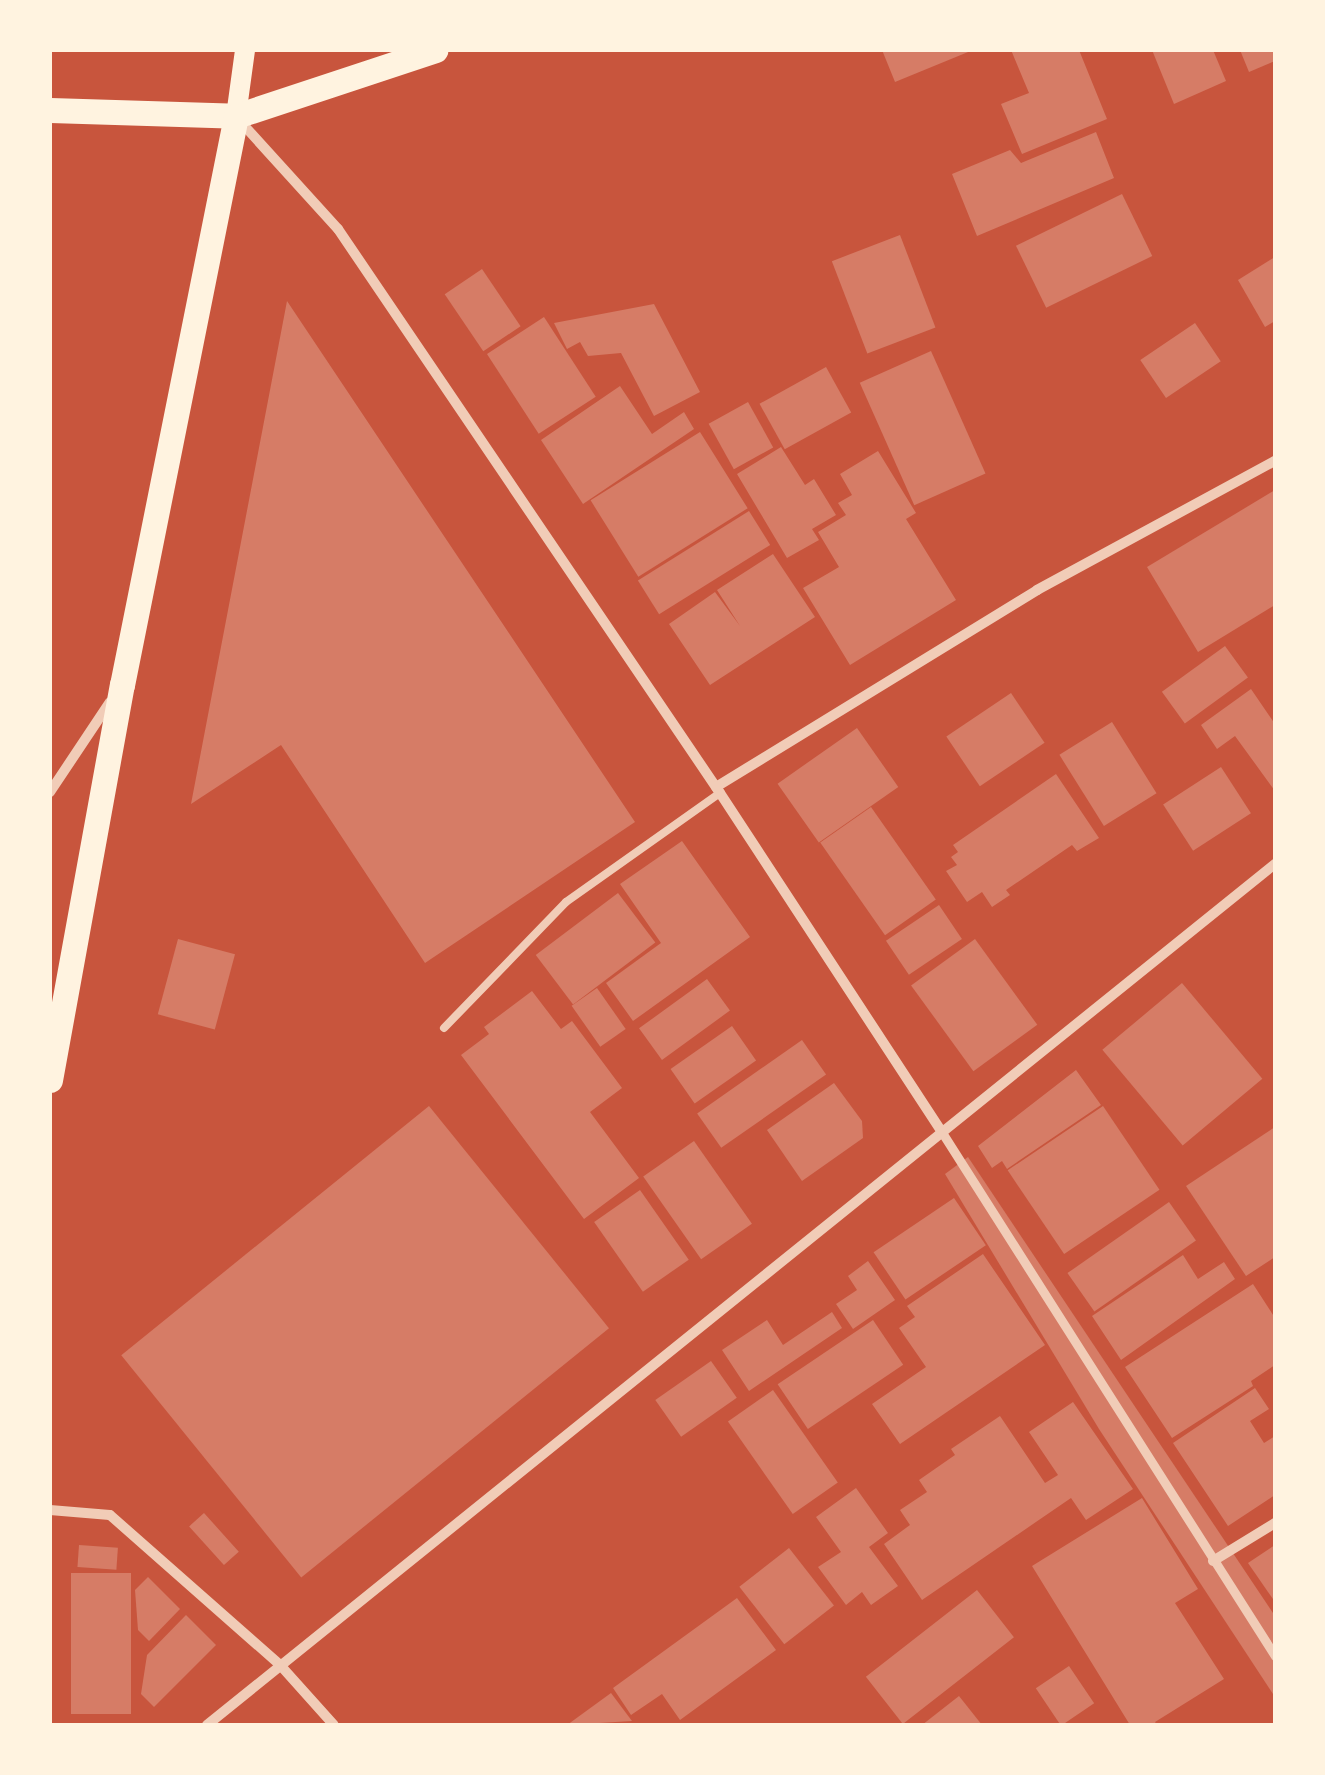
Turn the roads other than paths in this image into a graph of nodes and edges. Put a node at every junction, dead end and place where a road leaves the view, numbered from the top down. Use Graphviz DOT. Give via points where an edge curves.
graph roads {
  1 [pos="245,50"];
  2 [pos="435,50"];
  3 [pos="50,110"];
  4 [pos="236,116"];
  5 [pos="1275,461"];
  6 [pos="122,685"];
  7 [pos="718,790"];
  8 [pos="50,792"];
  9 [pos="1275,864"];
  10 [pos="444,1028"];
  11 [pos="50,1080"];
  12 [pos="942,1134"];
  13 [pos="50,1510"];
  14 [pos="1275,1523"];
  15 [pos="1213,1561"];
  16 [pos="1275,1656"];
  17 [pos="281,1666"];
  18 [pos="207,1725"];
  19 [pos="334,1725"];
  1 -- 4 [label="main road"];
  2 -- 4 [label="main road"];
  3 -- 4 [label="main road"];
  4 -- 6 [label="main road"];
  4 -- 7 [label="street" via="338,230"];
  5 -- 7 [label="street" via="1037,590"];
  6 -- 8 [label="street"];
  6 -- 11 [label="main road"];
  7 -- 10 [label="lane" via="566,902"];
  7 -- 12 [label="street"];
  9 -- 12 [label="street"];
  12 -- 15 [label="street"];
  12 -- 17 [label="street"];
  13 -- 17 [label="street" via="110,1515"];
  14 -- 15 [label="street"];
  15 -- 16 [label="street"];
  17 -- 18 [label="street"];
  17 -- 19 [label="street"];
}
